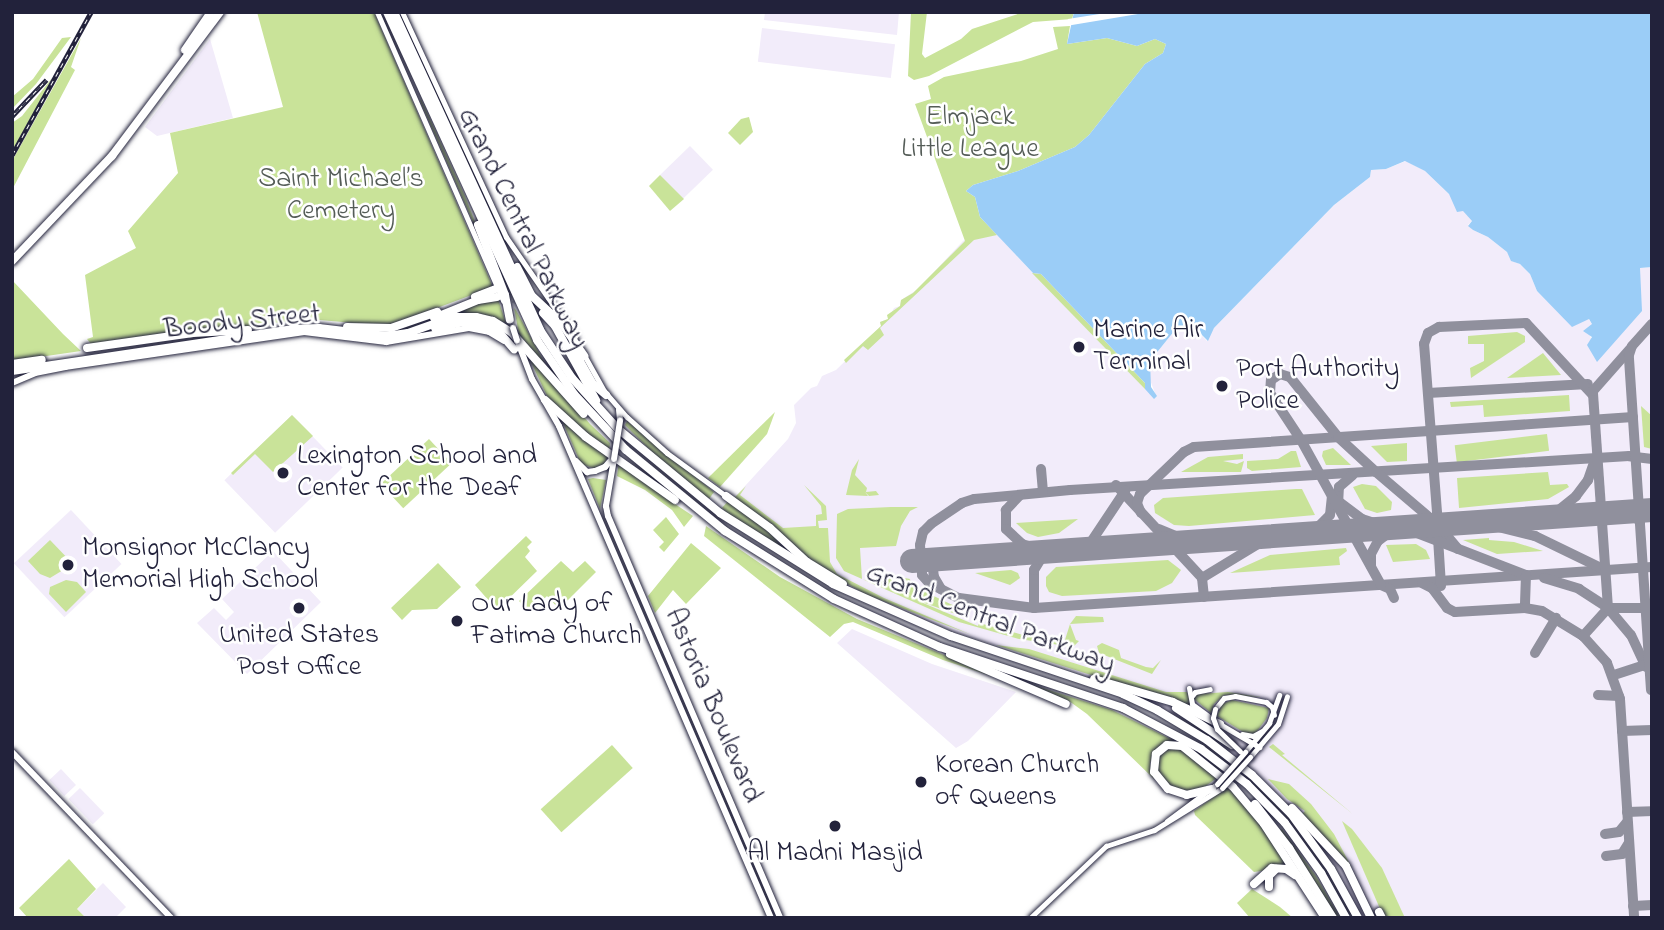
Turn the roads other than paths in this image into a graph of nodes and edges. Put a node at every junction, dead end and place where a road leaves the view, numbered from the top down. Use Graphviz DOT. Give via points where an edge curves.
graph roads {
  1 [pos="213,12"];
  2 [pos="220,12"];
  3 [pos="377,12"];
  4 [pos="387,12"];
  5 [pos="394,12"];
  6 [pos="402,12"];
  7 [pos="461,175"];
  8 [pos="473,184"];
  9 [pos="12,254"];
  10 [pos="13,261"];
  11 [pos="498,293"];
  12 [pos="511,324"];
  13 [pos="248,330"];
  14 [pos="408,333"];
  15 [pos="515,345"];
  16 [pos="87,348"];
  17 [pos="109,352"];
  18 [pos="584,356"];
  19 [pos="77,357"];
  20 [pos="12,364"];
  21 [pos="12,371"];
  22 [pos="12,383"];
  23 [pos="606,395"];
  24 [pos="545,400"];
  25 [pos="619,410"];
  26 [pos="618,424"];
  27 [pos="626,450"];
  28 [pos="570,454"];
  29 [pos="613,459"];
  30 [pos="726,496"];
  31 [pos="706,517"];
  32 [pos="862,598"];
  33 [pos="916,637"];
  34 [pos="1063,673"];
  35 [pos="1124,687"];
  36 [pos="1189,688"];
  37 [pos="1210,689"];
  38 [pos="1287,696"];
  39 [pos="1244,698"];
  40 [pos="1066,704"];
  41 [pos="1192,704"];
  42 [pos="1274,715"];
  43 [pos="1269,723"];
  44 [pos="1220,724"];
  45 [pos="1233,731"];
  46 [pos="1256,746"];
  47 [pos="1201,750"];
  48 [pos="12,752"];
  49 [pos="1245,753"];
  50 [pos="1228,755"];
  51 [pos="1217,787"];
  52 [pos="1159,827"];
  53 [pos="1280,868"];
  54 [pos="1254,884"];
  55 [pos="1269,887"];
  56 [pos="1312,898"];
  57 [pos="171,918"];
  58 [pos="771,918"];
  59 [pos="780,918"];
  60 [pos="1030,918"];
  61 [pos="1325,918"];
  62 [pos="1333,918"];
  63 [pos="1346,918"];
  64 [pos="1358,918"];
  65 [pos="1371,918"];
  1 -- 9 [label="highway" via="103,158"];
  2 -- 10 [label="highway" via="112,156"];
  3 -- 11 [label="main road"];
  4 -- 7 [label="highway, Grand Central Parkway"];
  5 -- 8 [label="highway, Grand Central Parkway"];
  6 -- 18 [label="main road" via="503,231"];
  7 -- 12 [label="highway" via="505,295"];
  7 -- 27 [label="highway, Grand Central Parkway" via="544,351 578,398"];
  8 -- 18 [label="highway" via="528,290 564,327"];
  8 -- 26 [label="highway, Grand Central Parkway" via="543,335 572,378"];
  11 -- 12 [label="main road"];
  11 -- 13 [label="highway" via="402,325 373,329 306,322"];
  12 -- 15 [label="main road, Astoria Boulevard, bridge"];
  13 -- 16 [label="highway"];
  13 -- 17 [label="highway"];
  14 -- 15 [label="highway" via="477,323"];
  14 -- 17 [label="highway" via="376,336 300,328"];
  14 -- 27 [label="highway" via="463,316 503,326 596,426"];
  15 -- 22 [label="main road, Boody Street" via="469,328 386,342 304,332 35,373"];
  15 -- 24 [label="main road, Astoria Boulevard"];
  17 -- 19 [label="highway"];
  18 -- 23 [label="main road"];
  19 -- 20 [label="highway"];
  19 -- 21 [label="highway"];
  23 -- 25 [label="main road"];
  23 -- 26 [label="highway" via="593,384 565,334 543,314 557,329 585,384"];
  24 -- 28 [label="main road, Astoria Boulevard"];
  24 -- 31 [label="highway" via="592,441 677,502"];
  25 -- 26 [label="main road"];
  25 -- 30 [label="main road"];
  26 -- 29 [label="main road, bridge"];
  26 -- 32 [label="highway, Grand Central Parkway" via="687,489 745,531"];
  27 -- 31 [label="highway, Grand Central Parkway"];
  28 -- 29 [label="main road" via="587,472 603,469"];
  28 -- 58 [label="main road, Astoria Boulevard"];
  29 -- 59 [label="main road, Astoria Boulevard" via="606,510"];
  30 -- 32 [label="highway" via="812,566"];
  31 -- 33 [label="highway, Grand Central Parkway" via="801,580"];
  32 -- 34 [label="highway, Grand Central Parkway" via="951,636"];
  33 -- 40 [label="highway"];
  33 -- 47 [label="highway, Grand Central Parkway" via="1117,705"];
  34 -- 35 [label="highway"];
  34 -- 50 [label="highway, Grand Central Parkway" via="1146,704"];
  35 -- 44 [label="highway"];
  35 -- 49 [label="highway, bridge" via="1192,717"];
  36 -- 41 [label="main road"];
  37 -- 41 [label="main road" via="1192,694"];
  38 -- 46 [label="main road" via="1278,724"];
  39 -- 42 [label="main road" via="1268,703"];
  39 -- 42 [label="main road" via="1279,695"];
  39 -- 49 [label="main road, bridge" via="1226,697 1214,709 1213,718 1217,729"];
  41 -- 44 [label="main road"];
  42 -- 43 [label="main road"];
  43 -- 45 [label="main road" via="1253,736"];
  43 -- 46 [label="main road"];
  44 -- 45 [label="main road"];
  45 -- 46 [label="main road"];
  46 -- 49 [label="main road"];
  47 -- 62 [label="highway" via="1263,812"];
  47 -- 63 [label="highway, Grand Central Parkway" via="1247,784 1285,823"];
  48 -- 57 [label="main road"];
  49 -- 51 [label="main road, bridge"];
  50 -- 64 [label="highway, Grand Central Parkway" via="1299,824 1332,869"];
  50 -- 65 [label="highway" via="1285,801 1338,855"];
  51 -- 52 [label="main road"];
  51 -- 52 [label="main road"];
  51 -- 56 [label="highway" via="1189,795 1171,791 1154,772 1156,754 1167,745 1179,745 1222,777 1259,817"];
  52 -- 60 [label="main road" via="1104,847"];
  53 -- 54 [label="highway" via="1269,870"];
  53 -- 55 [label="highway" via="1269,874"];
  53 -- 56 [label="highway" via="1294,874"];
  56 -- 61 [label="highway"];
}
